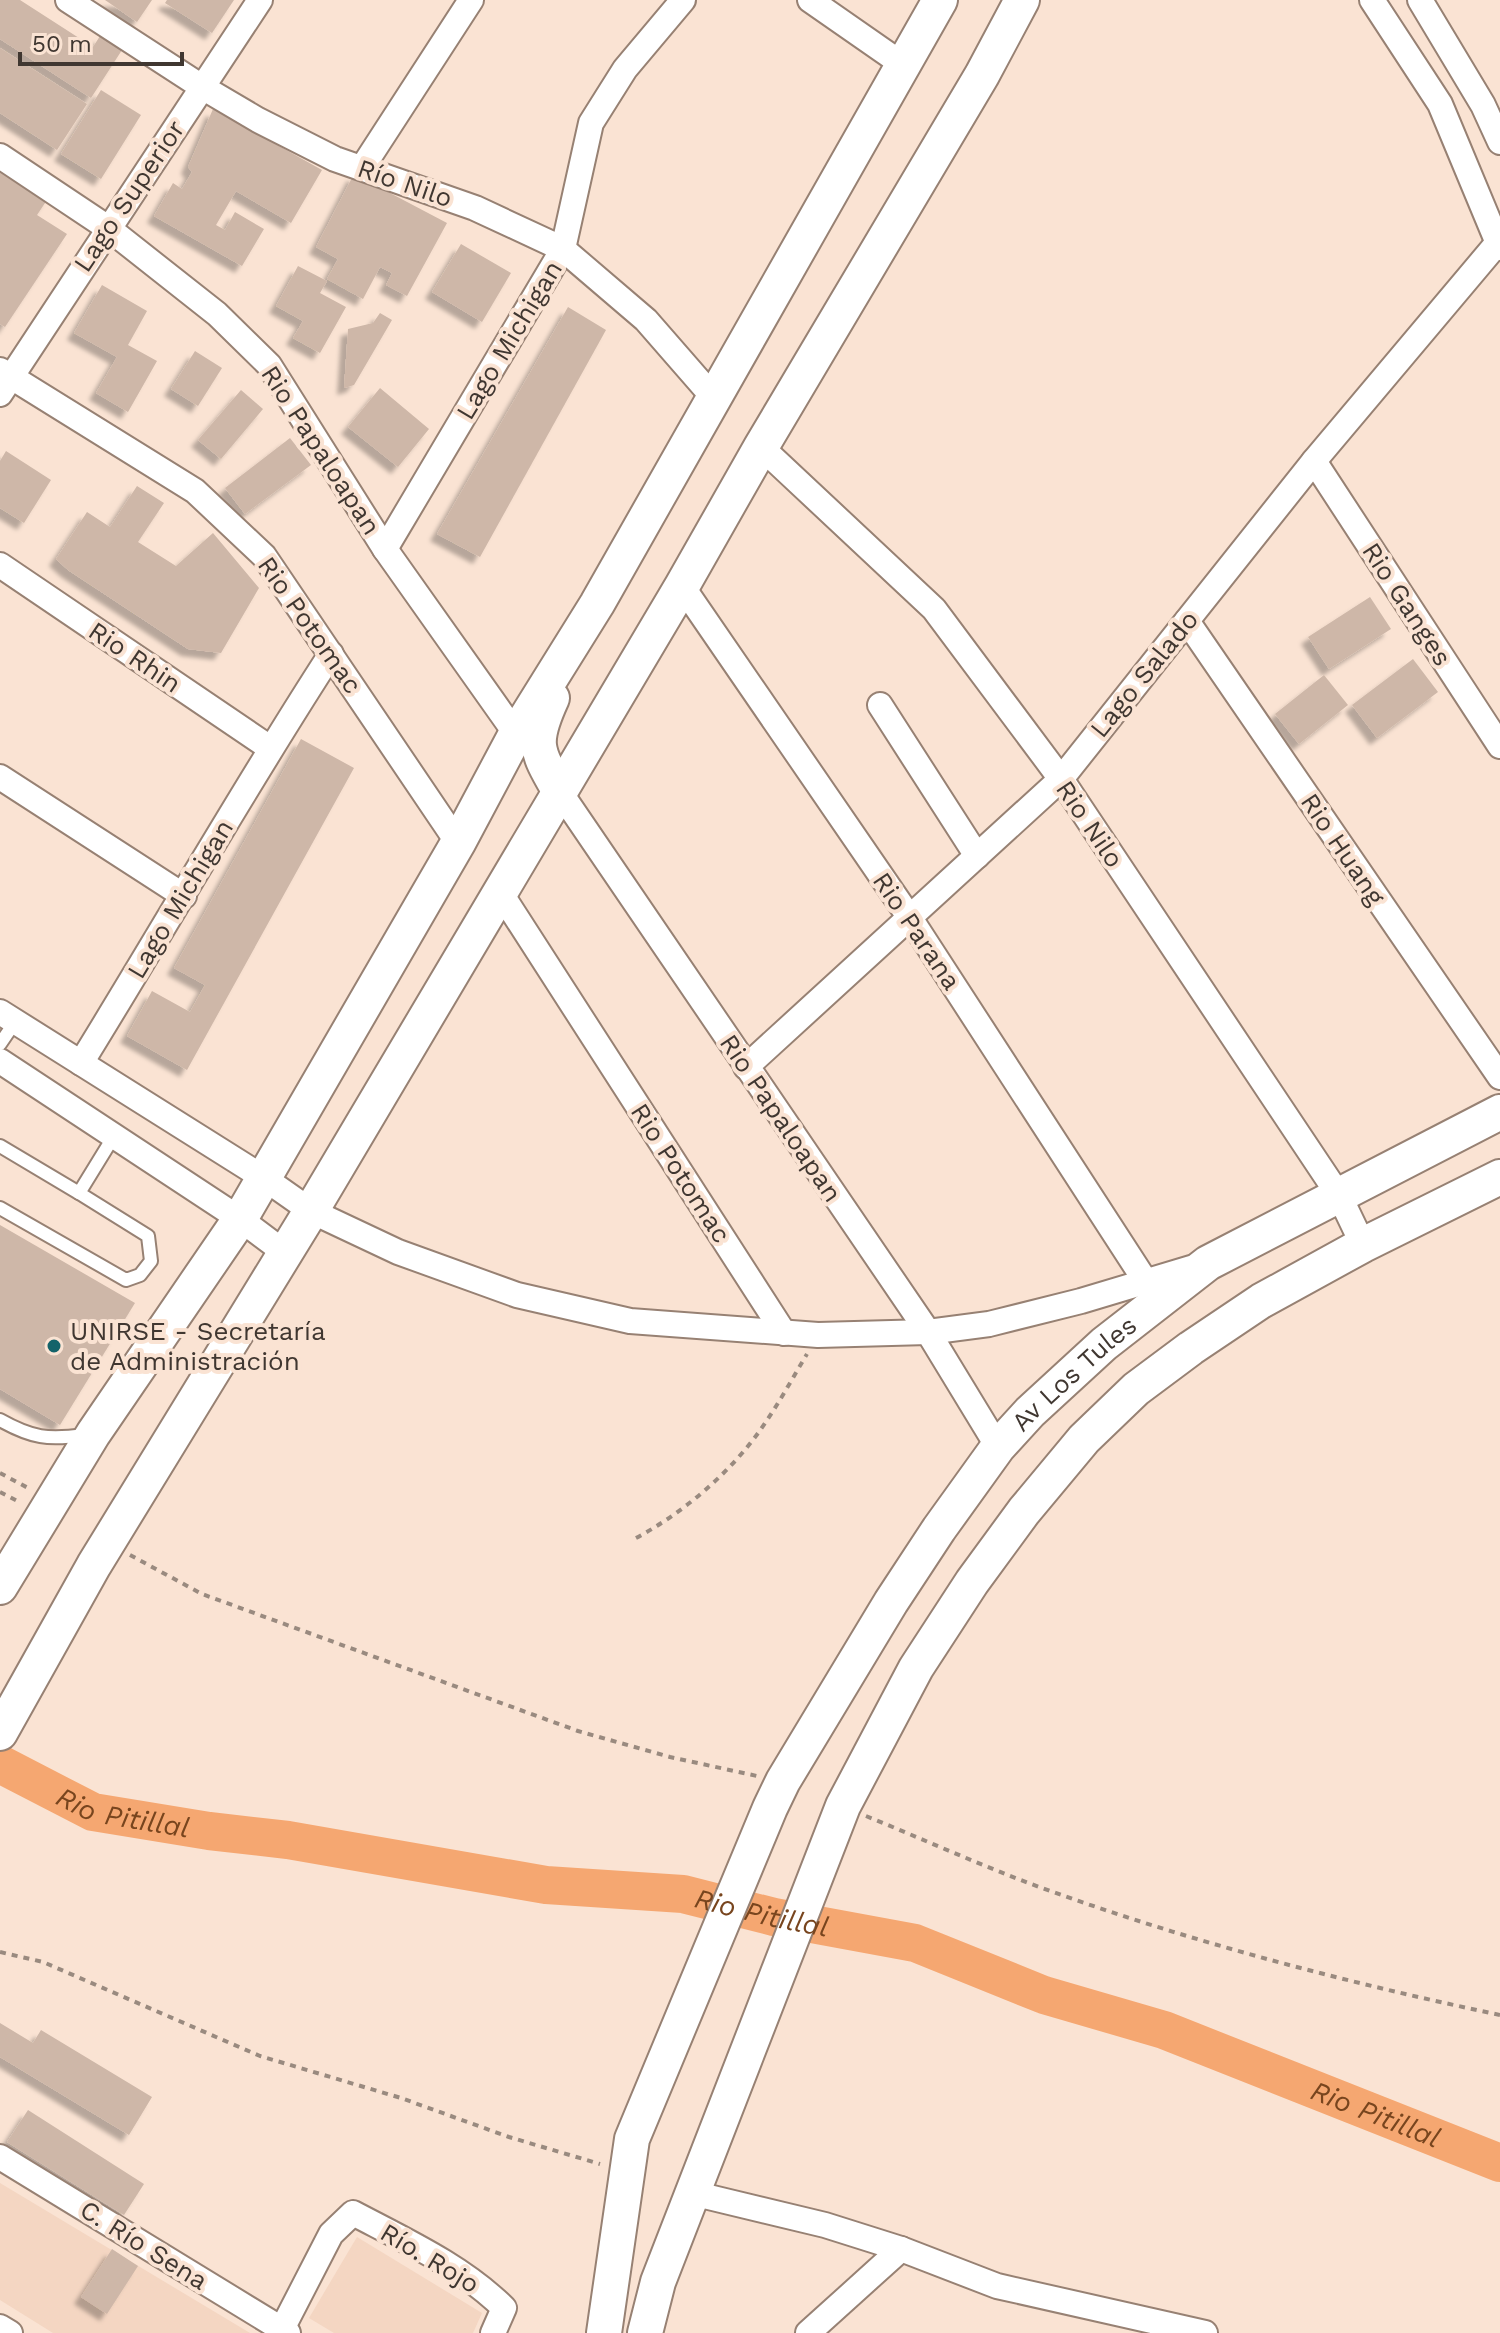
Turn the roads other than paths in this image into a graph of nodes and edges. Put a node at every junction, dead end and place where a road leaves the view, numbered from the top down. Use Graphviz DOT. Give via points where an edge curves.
graph roads {
  1 [pos="68,0"];
  2 [pos="260,0"];
  3 [pos="471,0"];
  4 [pos="683,0"];
  5 [pos="810,0"];
  6 [pos="940,0"];
  7 [pos="1022,0"];
  8 [pos="1372,0"];
  9 [pos="1420,0"];
  10 [pos="902,64"];
  11 [pos="202,87"];
  12 [pos="1500,142"];
  13 [pos="0,156"];
  14 [pos="362,168"];
  15 [pos="108,228"];
  16 [pos="1499,243"];
  17 [pos="563,249"];
  18 [pos="4,380"];
  19 [pos="714,398"];
  20 [pos="761,447"];
  21 [pos="1314,461"];
  22 [pos="385,549"];
  23 [pos="0,565"];
  24 [pos="682,586"];
  25 [pos="597,604"];
  26 [pos="1187,621"];
  27 [pos="331,654"];
  28 [pos="880,705"];
  29 [pos="516,734"];
  30 [pos="1500,746"];
  31 [pos="270,748"];
  32 [pos="0,777"];
  33 [pos="1061,779"];
  34 [pos="560,792"];
  35 [pos="458,843"];
  36 [pos="977,856"];
  37 [pos="500,892"];
  38 [pos="184,896"];
  39 [pos="910,918"];
  40 [pos="8,1017"];
  41 [pos="0,1044"];
  42 [pos="0,1061"];
  43 [pos="81,1063"];
  44 [pos="746,1067"];
  45 [pos="1500,1077"];
  46 [pos="1500,1112"];
  47 [pos="114,1136"];
  48 [pos="0,1146"];
  49 [pos="1500,1177"];
  50 [pos="264,1178"];
  51 [pos="79,1193"];
  52 [pos="1340,1197"];
  53 [pos="0,1208"];
  54 [pos="311,1211"];
  55 [pos="240,1219"];
  56 [pos="1363,1245"];
  57 [pos="284,1252"];
  58 [pos="1208,1263"];
  59 [pos="1146,1282"];
  60 [pos="928,1332"];
  61 [pos="784,1333"];
  62 [pos="0,1420"];
  63 [pos="93,1434"];
  64 [pos="998,1447"];
  65 [pos="0,1587"];
  66 [pos="0,1733"];
  67 [pos="0,2157"];
  68 [pos="698,2180"];
  69 [pos="901,2249"];
  70 [pos="0,2327"];
  71 [pos="283,2332"];
  72 [pos="10,2333"];
  73 [pos="493,2333"];
  74 [pos="604,2333"];
  75 [pos="645,2333"];
  76 [pos="808,2333"];
  77 [pos="1205,2333"];
  1 -- 11 [label="street, Río Nilo"];
  2 -- 11 [label="street, Lago Superior"];
  3 -- 14 [label="street"];
  4 -- 17 [label="street, Lago Michigan" via="625,69 591,123"];
  5 -- 10 [label="street"];
  6 -- 10 [label="street"];
  7 -- 20 [label="street"];
  8 -- 16 [label="street" via="1440,104"];
  9 -- 12 [label="street"];
  10 -- 19 [label="street"];
  11 -- 14 [label="street, Río Nilo"];
  11 -- 15 [label="street, Lago Superior"];
  13 -- 15 [label="street, Rio Papaloapan"];
  14 -- 17 [label="street, Río Nilo" via="475,208"];
  15 -- 18 [label="street, Lago Superior"];
  15 -- 22 [label="street, Rio Papaloapan" via="217,314 269,365"];
  16 -- 21 [label="street, Lago Salado"];
  17 -- 19 [label="street, Río Nilo" via="646,320"];
  17 -- 22 [label="street, Lago Michigan"];
  18 -- 27 [label="street, Rio Potomac" via="195,491 264,556"];
  19 -- 25 [label="street"];
  20 -- 24 [label="street"];
  20 -- 33 [label="street, Rio Nilo" via="934,609"];
  21 -- 26 [label="street, Lago Salado"];
  21 -- 30 [label="street, Rio Ganges"];
  22 -- 29 [label="street, Rio Papaloapan"];
  23 -- 31 [label="street, Rio Rhin"];
  24 -- 34 [label="street"];
  24 -- 39 [label="street, Rio Parana"];
  25 -- 29 [label="street"];
  25 -- 34 [label="street" via="539,733 539,756"];
  26 -- 33 [label="street, Lago Salado"];
  26 -- 45 [label="street, Rio Huang"];
  27 -- 31 [label="street, Lago Michigan"];
  27 -- 35 [label="street, Rio Potomac"];
  28 -- 36 [label="street"];
  29 -- 35 [label="street"];
  31 -- 38 [label="street, Lago Michigan"];
  32 -- 38 [label="street"];
  33 -- 36 [label="street, Lago Salado"];
  33 -- 52 [label="street, Rio Nilo"];
  34 -- 37 [label="street"];
  34 -- 44 [label="street, Rio Papaloapan"];
  35 -- 50 [label="street"];
  36 -- 39 [label="street, Lago Salado"];
  37 -- 54 [label="street"];
  37 -- 61 [label="street, Rio Potomac"];
  38 -- 43 [label="street, Lago Michigan"];
  39 -- 44 [label="street, Lago Salado"];
  39 -- 59 [label="street, Rio Parana"];
  40 -- 41 [label="lane"];
  40 -- 43 [label="street"];
  42 -- 47 [label="street"];
  43 -- 50 [label="street"];
  44 -- 60 [label="street, Rio Papaloapan"];
  46 -- 52 [label="street, Av Los Tules"];
  47 -- 51 [label="lane"];
  47 -- 55 [label="street"];
  48 -- 51 [label="lane"];
  49 -- 56 [label="street, Av Los Tules"];
  50 -- 54 [label="street"];
  50 -- 55 [label="street"];
  51 -- 53 [label="lane" via="148,1236 151,1261 140,1275 126,1280"];
  52 -- 56 [label="street, Rio Nilo"];
  52 -- 58 [label="street, Av Los Tules"];
  54 -- 57 [label="street"];
  54 -- 61 [label="street" via="398,1252 517,1295 630,1321"];
  55 -- 57 [label="street"];
  55 -- 63 [label="street"];
  56 -- 68 [label="street, Av Los Tules" via="1261,1301 1136,1389 1084,1439 964,1594 916,1668 843,1806"];
  57 -- 66 [label="street" via="94,1565"];
  58 -- 59 [label="street"];
  58 -- 64 [label="street, Av Los Tules" via="1104,1344"];
  59 -- 60 [label="street" via="989,1324"];
  60 -- 61 [label="street"];
  60 -- 64 [label="street, Rio Papaloapan"];
  62 -- 63 [label="lane" via="25,1434 55,1439"];
  63 -- 65 [label="street"];
  64 -- 74 [label="street, Av Los Tules" via="891,1602 777,1795 632,2139"];
  67 -- 71 [label="street, C. Río Sena"];
  68 -- 69 [label="street"];
  68 -- 75 [label="street, Av Los Tules" via="658,2282"];
  69 -- 76 [label="street"];
  69 -- 77 [label="street" via="997,2286"];
  70 -- 72 [label="street"];
  71 -- 73 [label="street, Río. Rojo" via="331,2234 353,2213 479,2284 504,2308"];
}
